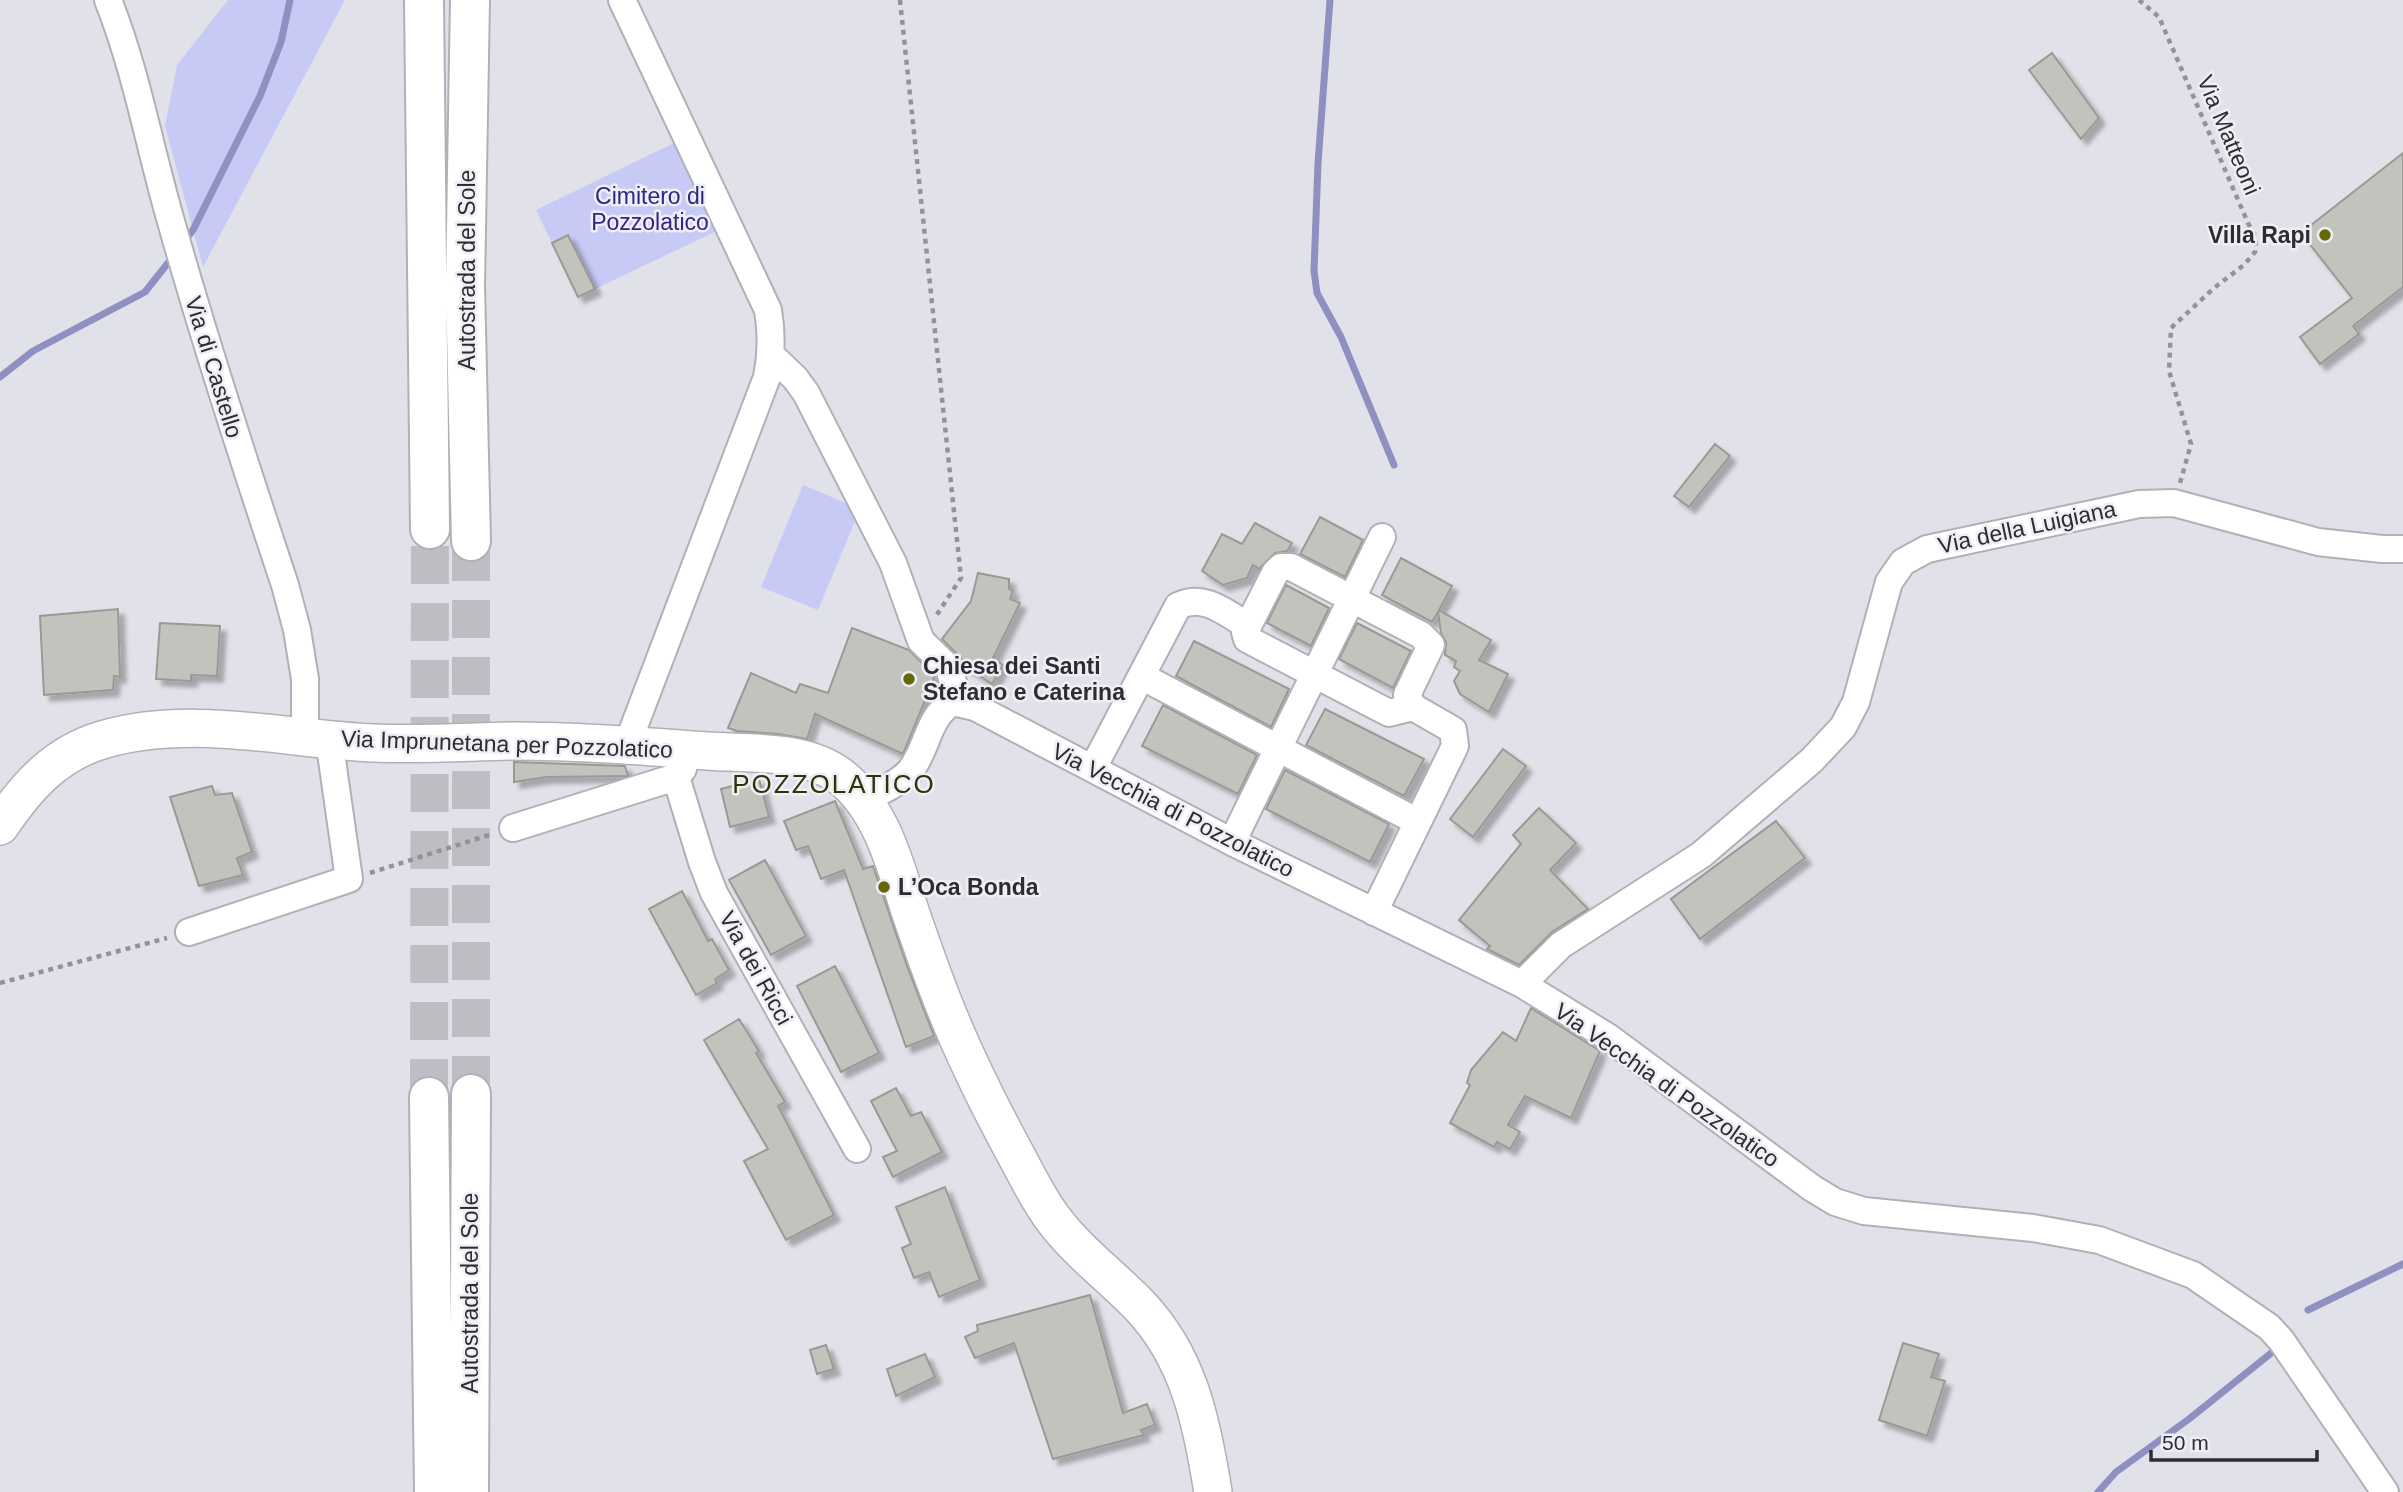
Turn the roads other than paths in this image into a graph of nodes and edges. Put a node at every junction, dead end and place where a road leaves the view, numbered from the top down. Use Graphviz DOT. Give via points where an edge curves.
graph roads {
  1 [pos="108,0"];
  2 [pos="424,0"];
  3 [pos="470,0"];
  4 [pos="622,0"];
  5 [pos="771,355"];
  6 [pos="430,529"];
  7 [pos="1382,537"];
  8 [pos="471,541"];
  9 [pos="2403,549"];
  10 [pos="1352,600"];
  11 [pos="1248,626"];
  12 [pos="1313,674"];
  13 [pos="1143,677"];
  14 [pos="953,702"];
  15 [pos="1413,707"];
  16 [pos="317,737"];
  17 [pos="627,745"];
  18 [pos="1278,748"];
  19 [pos="681,763"];
  20 [pos="1093,768"];
  21 [pos="863,800"];
  22 [pos="1418,822"];
  23 [pos="0,826"];
  24 [pos="513,828"];
  25 [pos="1232,842"];
  26 [pos="1374,912"];
  27 [pos="188,932"];
  28 [pos="1522,984"];
  29 [pos="471,1094"];
  30 [pos="429,1097"];
  31 [pos="857,1149"];
  32 [pos="434,1492"];
  33 [pos="469,1492"];
  34 [pos="1213,1492"];
  35 [pos="2385,1492"];
  1 -- 16 [label="street, Via di Castello" via="138,89 194,304 285,584"];
  2 -- 6 [label="highway, Autostrada del Sole"];
  3 -- 8 [label="highway, Autostrada del Sole" via="465,286"];
  4 -- 5 [label="street" via="768,310"];
  5 -- 14 [label="street" via="806,393 893,564 921,641 949,668"];
  5 -- 17 [label="street" via="757,404"];
  7 -- 10 [label="street"];
  9 -- 28 [label="street, Via della Luigiana" via="2318,542 2174,503 2139,504 1927,548 1903,562 1889,582 1860,689 1843,727 1812,760 1701,855 1562,945"];
  10 -- 11 [label="street" via="1291,567 1281,567"];
  10 -- 12 [label="street"];
  10 -- 15 [label="street" via="1421,635 1431,645 1407,695"];
  11 -- 12 [label="street" via="1247,639"];
  11 -- 13 [label="street" via="1205,601 1189,600 1178,606"];
  12 -- 15 [label="street" via="1389,713"];
  12 -- 18 [label="street"];
  13 -- 18 [label="street"];
  13 -- 20 [label="street"];
  14 -- 20 [label="street, Via Vecchia di Pozzolatico" via="975,707"];
  14 -- 21 [label="street" via="936,717 909,772"];
  15 -- 22 [label="street" via="1453,730 1455,746"];
  16 -- 17 [label="main road, Via Imprunetana per Pozzolatico" via="372,743"];
  16 -- 23 [label="main road, Via Imprunetana per Pozzolatico" via="225,729 170,730 100,741 44,770"];
  16 -- 27 [label="street, Via Imprunetana per Pozzolatico" via="349,879"];
  17 -- 19 [label="main road, Via Imprunetana per Pozzolatico"];
  18 -- 22 [label="street"];
  18 -- 25 [label="street"];
  19 -- 21 [label="main road, Via Imprunetana per Pozzolatico" via="786,757 808,761 828,768"];
  19 -- 24 [label="street, Via Imprunetana per Pozzolatico"];
  19 -- 31 [label="street, Via dei Ricci" via="702,862 714,893"];
  20 -- 25 [label="street, Via Vecchia di Pozzolatico"];
  21 -- 34 [label="main road, Via Imprunetana per Pozzolatico" via="893,858 951,1023 1037,1194 1068,1238 1152,1320 1177,1359 1197,1407"];
  22 -- 26 [label="street"];
  25 -- 26 [label="street, Via Vecchia di Pozzolatico"];
  26 -- 28 [label="street, Via Vecchia di Pozzolatico"];
  28 -- 35 [label="street, Via Vecchia di Pozzolatico" via="1608,1037 1835,1202 1864,1211 2033,1228 2099,1240 2193,1275 2275,1334"];
  29 -- 33 [label="highway, Autostrada del Sole"];
  30 -- 32 [label="highway, Autostrada del Sole"];
}
